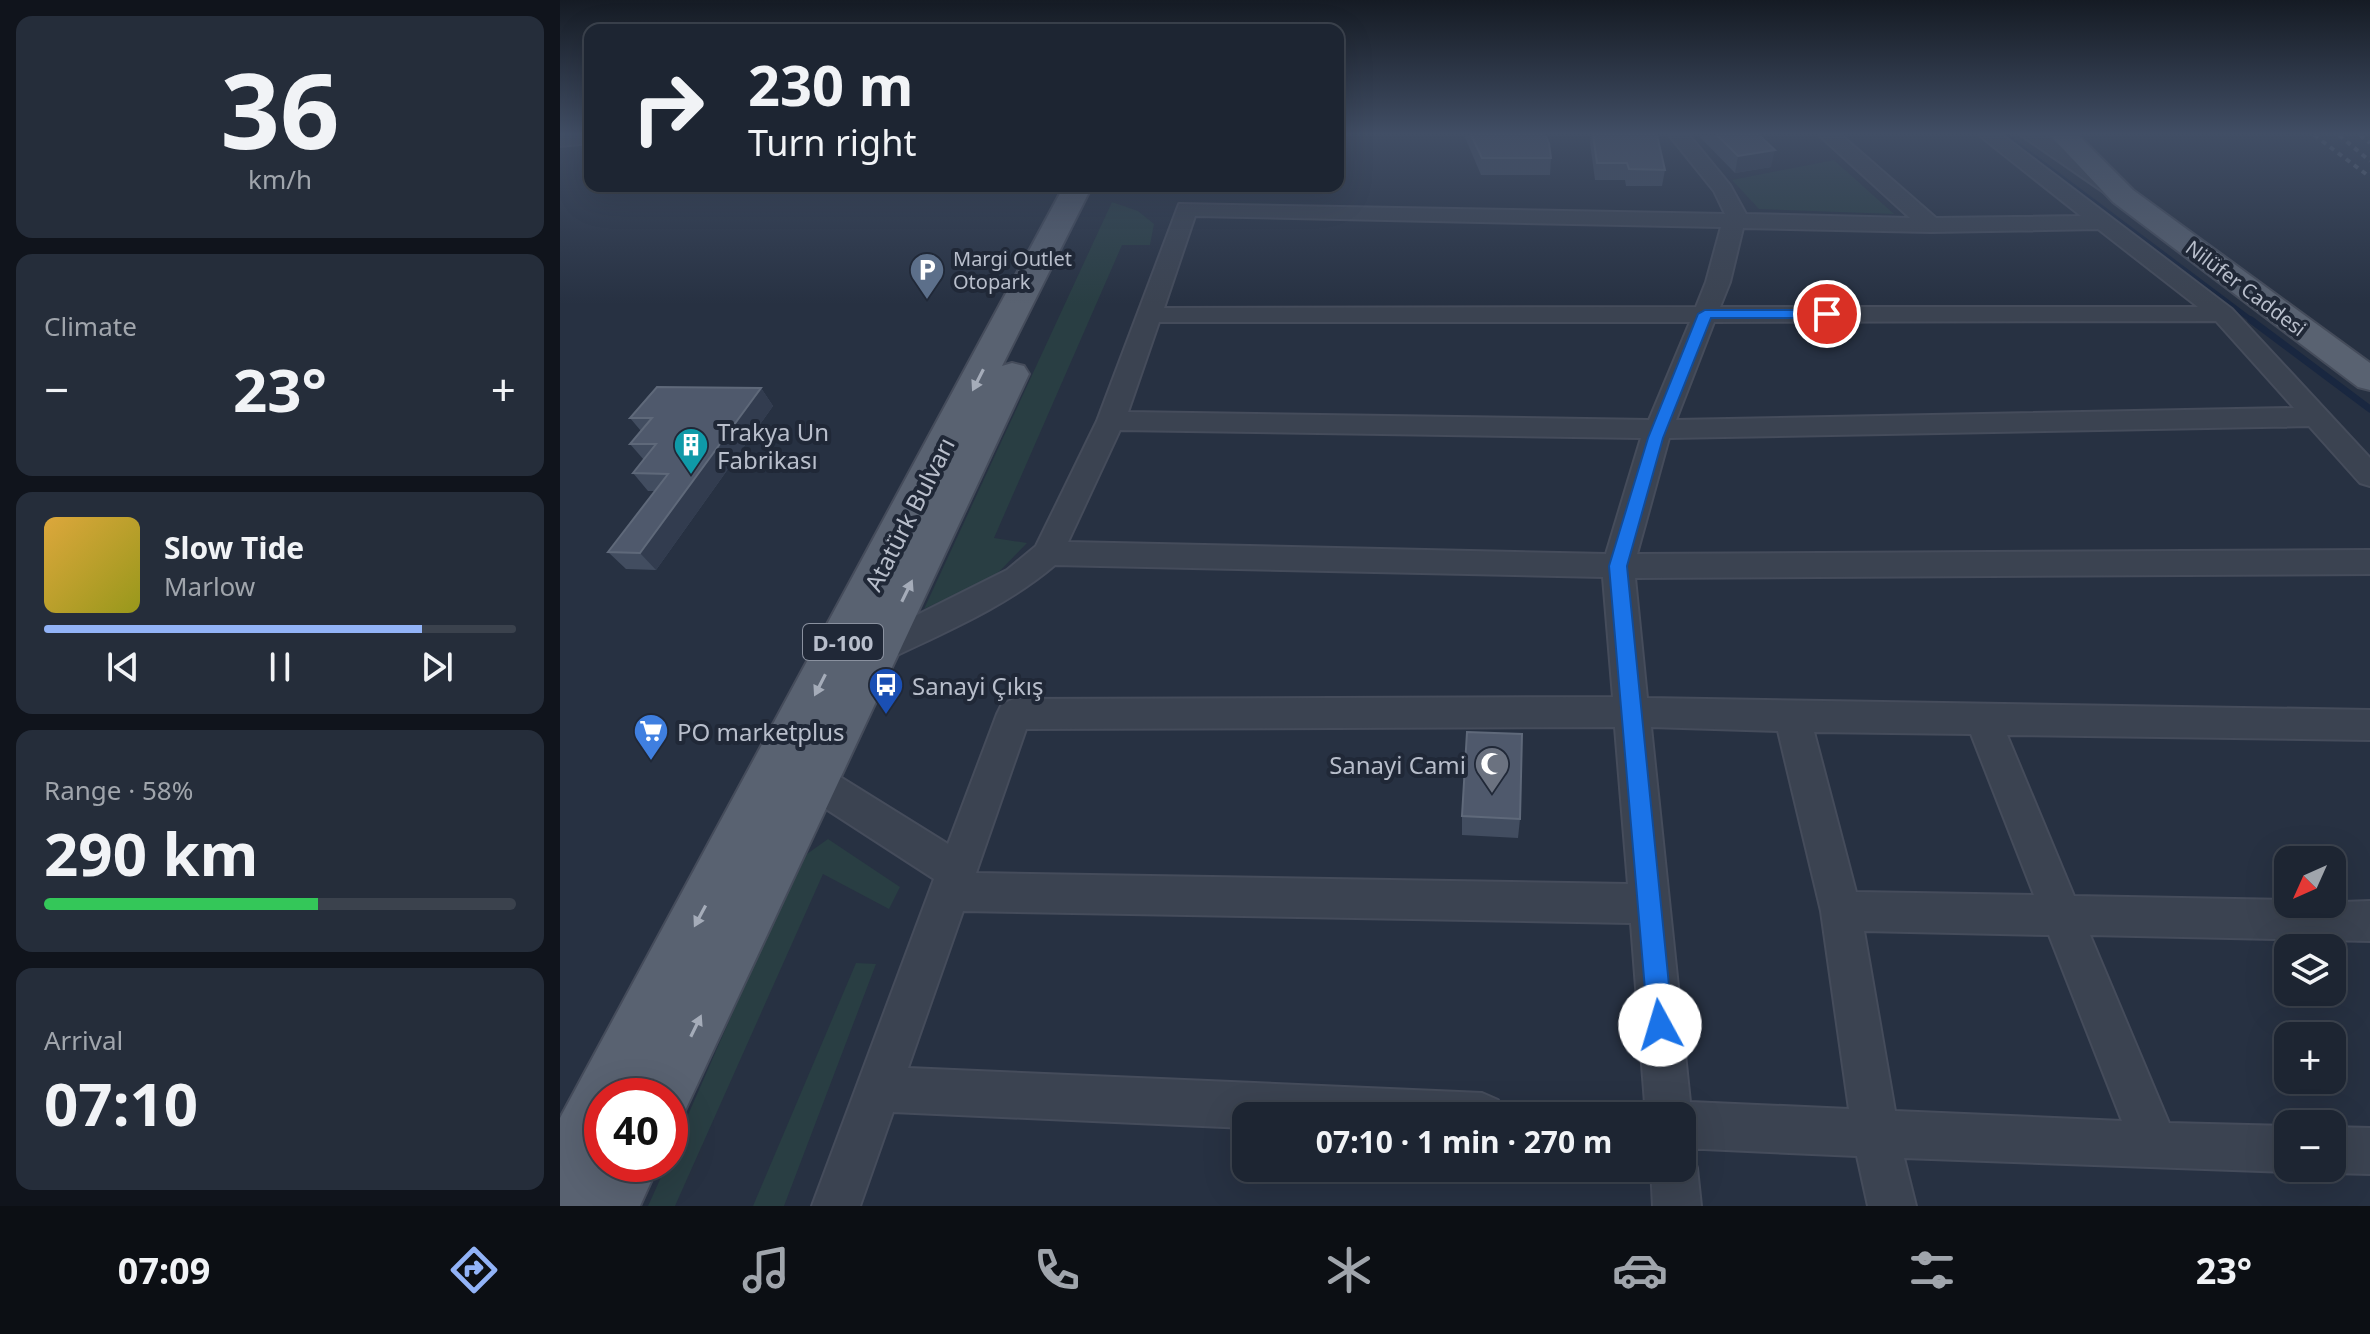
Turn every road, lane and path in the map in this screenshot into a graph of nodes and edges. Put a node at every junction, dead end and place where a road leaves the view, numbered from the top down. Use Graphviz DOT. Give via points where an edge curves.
graph roads {
  1 [pos="1724,191"];
  2 [pos="1893,191"];
  3 [pos="2063,191"];
  4 [pos="2116,191"];
  5 [pos="2118,191"];
  6 [pos="1075,192"];
  7 [pos="1102,192"];
  8 [pos="2123,196"];
  9 [pos="1734,219"];
  10 [pos="2104,222"];
  11 [pos="1931,225"];
  12 [pos="1705,314"];
  13 [pos="2223,314"];
  14 [pos="1150,315"];
  15 [pos="2370,379"];
  16 [pos="2315,417"];
  17 [pos="1111,421"];
  18 [pos="1659,429"];
  19 [pos="2370,476"];
  20 [pos="1048,553"];
  21 [pos="2370,562"];
  22 [pos="1618,566"];
  23 [pos="879,649"];
  24 [pos="1630,712"];
  25 [pos="1792,717"];
  26 [pos="1982,718"];
  27 [pos="2370,725"];
  28 [pos="816,782"];
  29 [pos="952,882"];
  30 [pos="1649,904"];
  31 [pos="1841,911"];
  32 [pos="2062,917"];
  33 [pos="2370,921"];
  34 [pos="614,1078"];
  35 [pos="670,1078"];
  36 [pos="877,1089"];
  37 [pos="1668,1102"];
  38 [pos="1232,1105"];
  39 [pos="1696,1126"];
  40 [pos="1875,1132"];
  41 [pos="584,1134"];
  42 [pos="2155,1146"];
  43 [pos="2274,1149"];
  44 [pos="2346,1150"];
  45 [pos="2370,1151"];
  46 [pos="560,1180"];
  47 [pos="619,1182"];
  48 [pos="1675,1182"];
  49 [pos="607,1206"];
  50 [pos="836,1206"];
  51 [pos="1677,1206"];
  52 [pos="1892,1206"];
  1 -- 9 [label="street" via="1736,212"];
  2 -- 11 [label="street"];
  3 -- 10 [label="street"];
  4 -- 8 [label="street"];
  5 -- 8 [label="main road, Nilüfer Caddesi"];
  6 -- 34 [label="main road, Atatürk Bulvarı / D-100, one-way"];
  23 -- 7 [label="main road, Atatürk Bulvarı / D-100, one-way"];
  8 -- 15 [label="main road, Nilüfer Caddesi"];
  9 -- 11 [label="street"];
  9 -- 12 [label="street"];
  9 -- 14 [label="street" via="1187,209"];
  10 -- 11 [label="street"];
  10 -- 13 [label="street"];
  12 -- 13 [label="street"];
  12 -- 14 [label="street"];
  12 -- 18 [label="street"];
  13 -- 16 [label="street"];
  14 -- 17 [label="street"];
  16 -- 18 [label="street"];
  16 -- 19 [label="street"];
  17 -- 18 [label="street"];
  17 -- 20 [label="street"];
  18 -- 22 [label="street"];
  20 -- 22 [label="street"];
  20 -- 23 [label="street" via="1018,578"];
  21 -- 22 [label="street"];
  22 -- 24 [label="street"];
  23 -- 28 [label="main road, Atatürk Bulvarı / D-100"];
  24 -- 25 [label="street"];
  24 -- 29 [label="street" via="1014,714"];
  24 -- 30 [label="street"];
  25 -- 26 [label="street"];
  25 -- 31 [label="street"];
  26 -- 27 [label="street"];
  26 -- 32 [label="street"];
  28 -- 29 [label="street"];
  35 -- 28 [label="main road, Atatürk Bulvarı / D-100, one-way"];
  29 -- 30 [label="street"];
  29 -- 36 [label="street"];
  30 -- 37 [label="street"];
  31 -- 32 [label="street"];
  31 -- 40 [label="street"];
  32 -- 33 [label="street"];
  32 -- 42 [label="street"];
  36 -- 38 [label="street"];
  36 -- 50 [label="street"];
  39 -- 40 [label="street"];
  40 -- 42 [label="street"];
  40 -- 52 [label="street"];
  41 -- 46 [label="main road, Atatürk Bulvarı / D-100"];
  42 -- 43 [label="street"];
  44 -- 45 [label="street"];
  47 -- 49 [label="main road"];
  48 -- 51 [label="street"];
}
